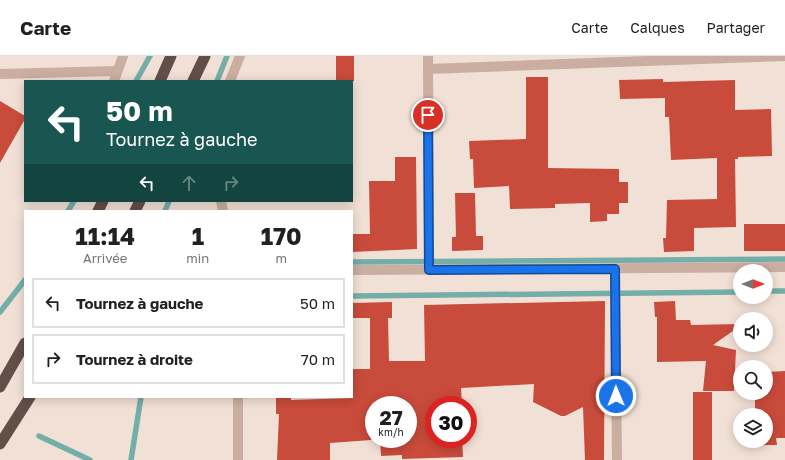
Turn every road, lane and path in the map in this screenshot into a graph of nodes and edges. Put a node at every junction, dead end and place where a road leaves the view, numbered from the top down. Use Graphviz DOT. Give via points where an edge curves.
graph roads {
  1 [pos="123,56"];
  2 [pos="171,56"];
  3 [pos="204,56"];
  4 [pos="240,56"];
  5 [pos="428,56"];
  6 [pos="785,56"];
  7 [pos="633,59"];
  8 [pos="428,68"];
  9 [pos="117,71"];
  10 [pos="0,74"];
  11 [pos="114,80"];
  12 [pos="160,80"];
  13 [pos="193,80"];
  14 [pos="230,80"];
  15 [pos="785,267"];
  16 [pos="615,269"];
  17 [pos="353,270"];
  18 [pos="429,270"];
  19 [pos="24,345"];
  20 [pos="0,387"];
  21 [pos="29,398"];
  22 [pos="238,398"];
  23 [pos="0,444"];
  24 [pos="238,460"];
  25 [pos="617,460"];
  1 -- 9 [label="street"];
  2 -- 12 [label="highway"];
  3 -- 13 [label="highway"];
  4 -- 14 [label="street"];
  5 -- 8 [label="street"];
  6 -- 7 [label="street"];
  7 -- 8 [label="street"];
  8 -- 18 [label="street"];
  9 -- 10 [label="street"];
  9 -- 11 [label="street"];
  15 -- 16 [label="street"];
  16 -- 18 [label="street"];
  16 -- 25 [label="street"];
  17 -- 18 [label="street"];
  19 -- 20 [label="highway"];
  21 -- 23 [label="highway"];
  22 -- 24 [label="street"];
}
